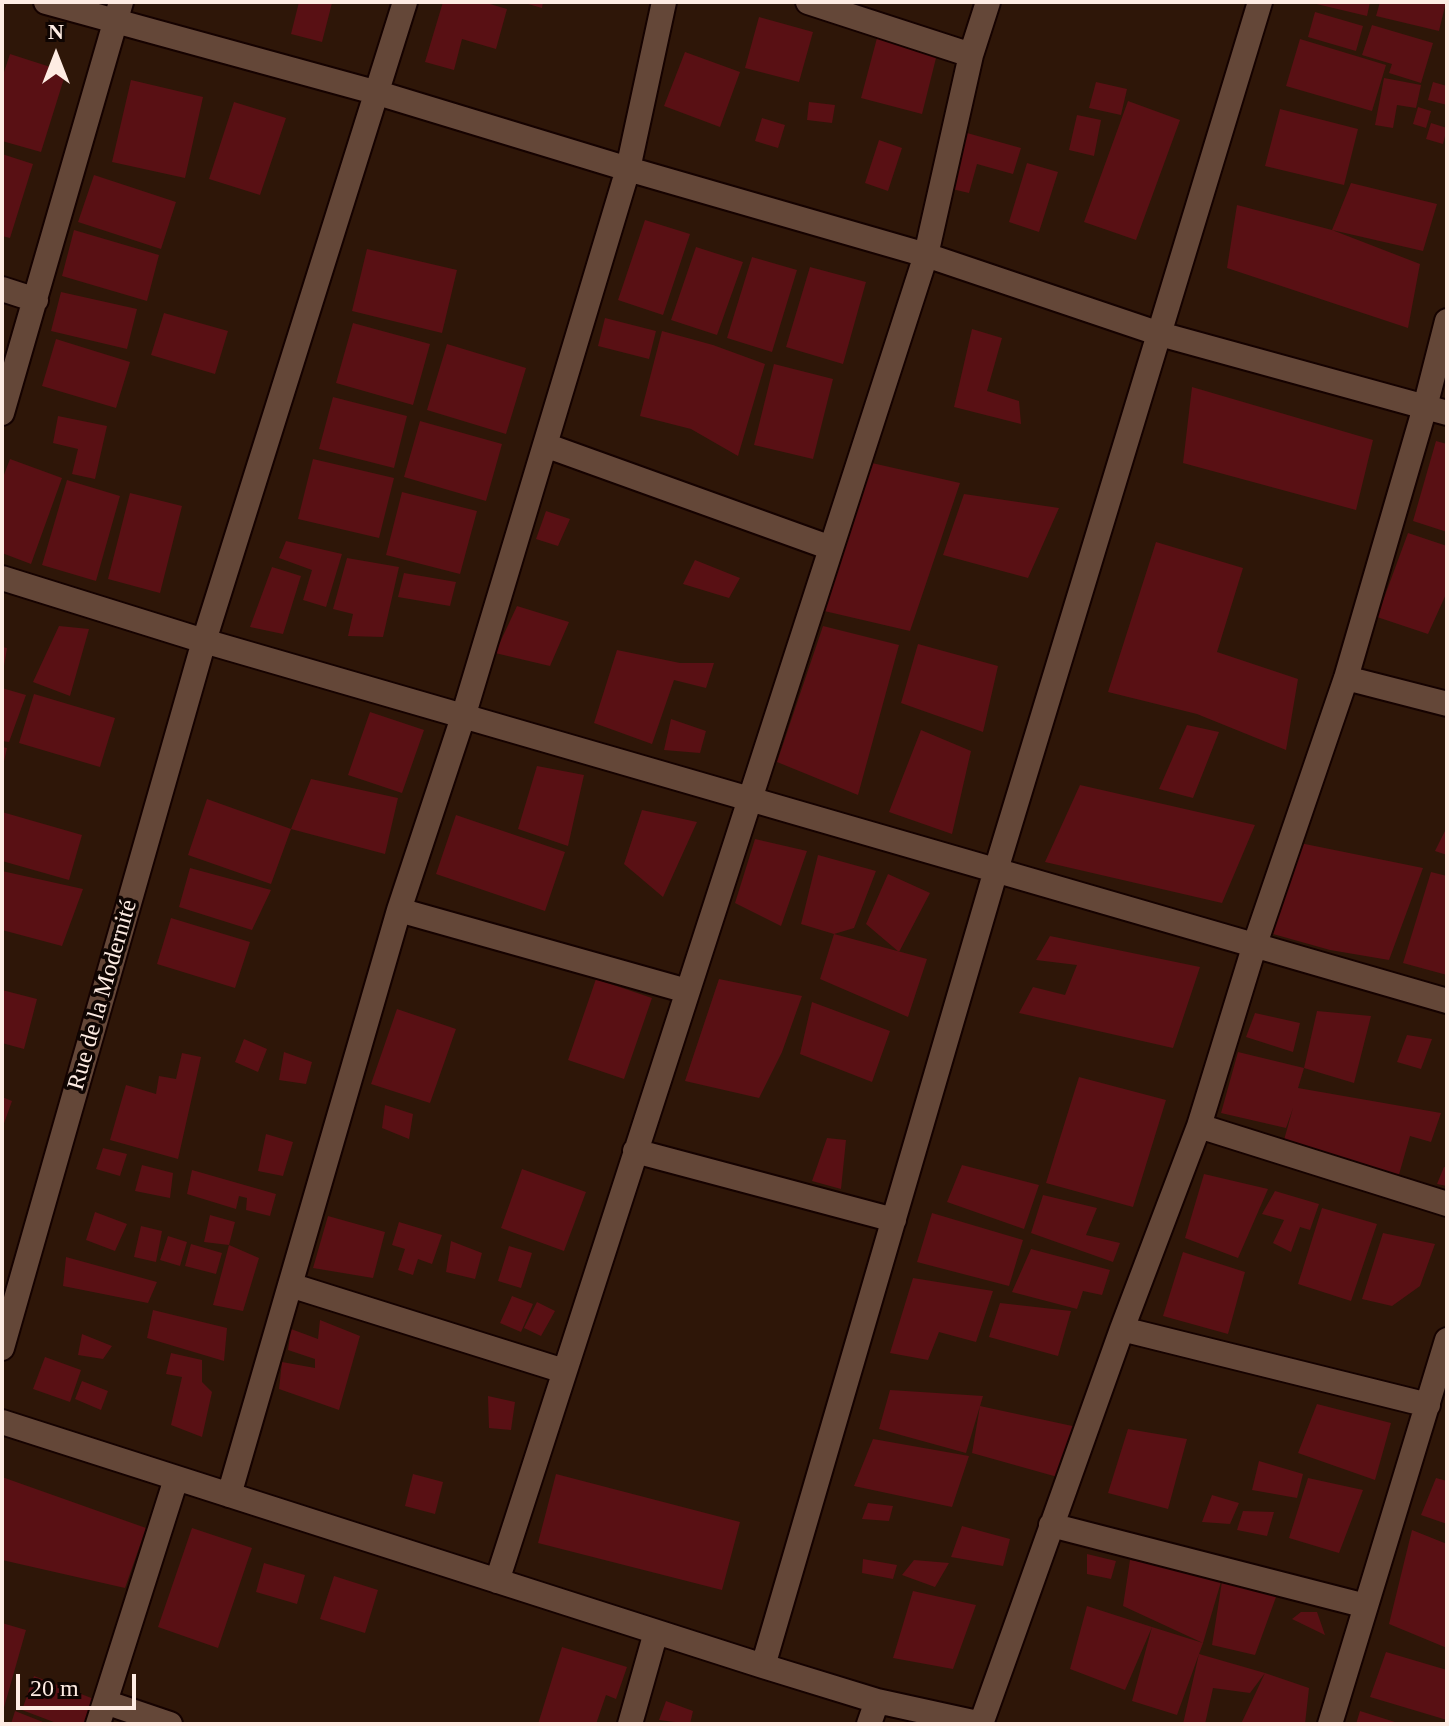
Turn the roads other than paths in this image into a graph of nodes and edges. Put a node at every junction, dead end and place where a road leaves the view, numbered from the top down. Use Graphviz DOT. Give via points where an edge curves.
graph roads {
  1 [pos="46,2"];
  2 [pos="405,2"];
  3 [pos="664,2"];
  4 [pos="808,2"];
  5 [pos="988,2"];
  6 [pos="1260,2"];
  7 [pos="118,12"];
  8 [pos="971,55"];
  9 [pos="378,93"];
  10 [pos="628,169"];
  11 [pos="926,255"];
  12 [pos="2,289"];
  13 [pos="36,300"];
  14 [pos="1447,321"];
  15 [pos="1160,334"];
  16 [pos="1436,410"];
  17 [pos="2,413"];
  18 [pos="545,445"];
  19 [pos="831,548"];
  20 [pos="2,578"];
  21 [pos="204,641"];
  22 [pos="1346,678"];
  23 [pos="1447,704"];
  24 [pos="463,717"];
  25 [pos="749,799"];
  26 [pos="996,870"];
  27 [pos="399,910"];
  28 [pos="1255,944"];
  29 [pos="687,991"];
  30 [pos="1447,1001"];
  31 [pos="1199,1126"];
  32 [pos="635,1151"];
  33 [pos="1447,1204"];
  34 [pos="894,1220"];
  35 [pos="290,1285"];
  36 [pos="1122,1329"];
  37 [pos="1447,1340"];
  38 [pos="2,1348"];
  39 [pos="564,1371"];
  40 [pos="1428,1405"];
  41 [pos="2,1422"];
  42 [pos="176,1479"];
  43 [pos="229,1495"];
  44 [pos="1051,1525"];
  45 [pos="497,1581"];
  46 [pos="1366,1606"];
  47 [pos="656,1632"];
  48 [pos="763,1666"];
  49 [pos="877,1701"];
  50 [pos="102,1713"];
  51 [pos="170,1724"];
  52 [pos="630,1724"];
  53 [pos="869,1724"];
  54 [pos="982,1724"];
  55 [pos="1330,1724"];
  1 -- 7 [label="street"];
  2 -- 9 [label="street, Rue de la Modernité"];
  3 -- 10 [label="street"];
  4 -- 8 [label="street"];
  5 -- 8 [label="street"];
  6 -- 15 [label="street"];
  7 -- 9 [label="street"];
  7 -- 13 [label="street"];
  8 -- 11 [label="street"];
  9 -- 10 [label="street"];
  9 -- 21 [label="street, Rue de la Modernité"];
  10 -- 11 [label="street"];
  10 -- 18 [label="street"];
  11 -- 15 [label="street"];
  11 -- 19 [label="street"];
  12 -- 13 [label="street"];
  13 -- 17 [label="street"];
  14 -- 16 [label="street"];
  15 -- 16 [label="street"];
  15 -- 26 [label="street"];
  16 -- 22 [label="street"];
  18 -- 19 [label="street"];
  18 -- 24 [label="street"];
  19 -- 25 [label="street"];
  20 -- 21 [label="street"];
  21 -- 24 [label="street"];
  21 -- 38 [label="street, Rue de la Modernité"];
  22 -- 23 [label="street"];
  22 -- 28 [label="street"];
  24 -- 25 [label="street"];
  24 -- 27 [label="street"];
  25 -- 26 [label="street"];
  25 -- 29 [label="street"];
  26 -- 28 [label="street"];
  26 -- 34 [label="street"];
  27 -- 29 [label="street"];
  27 -- 35 [label="street"];
  28 -- 30 [label="street"];
  28 -- 31 [label="street"];
  29 -- 32 [label="street"];
  31 -- 33 [label="street"];
  31 -- 36 [label="street"];
  32 -- 34 [label="street"];
  32 -- 39 [label="street"];
  34 -- 48 [label="street"];
  35 -- 39 [label="street"];
  35 -- 43 [label="street"];
  36 -- 40 [label="street"];
  36 -- 44 [label="street"];
  37 -- 40 [label="street"];
  39 -- 45 [label="street"];
  40 -- 46 [label="street"];
  41 -- 42 [label="street"];
  42 -- 43 [label="street"];
  42 -- 50 [label="street"];
  43 -- 45 [label="street"];
  44 -- 46 [label="street"];
  44 -- 54 [label="street"];
  45 -- 47 [label="street"];
  46 -- 55 [label="street"];
  47 -- 48 [label="street"];
  47 -- 52 [label="street"];
  48 -- 49 [label="street"];
  49 -- 53 [label="street"];
  49 -- 54 [label="street"];
  50 -- 51 [label="street"];
}
